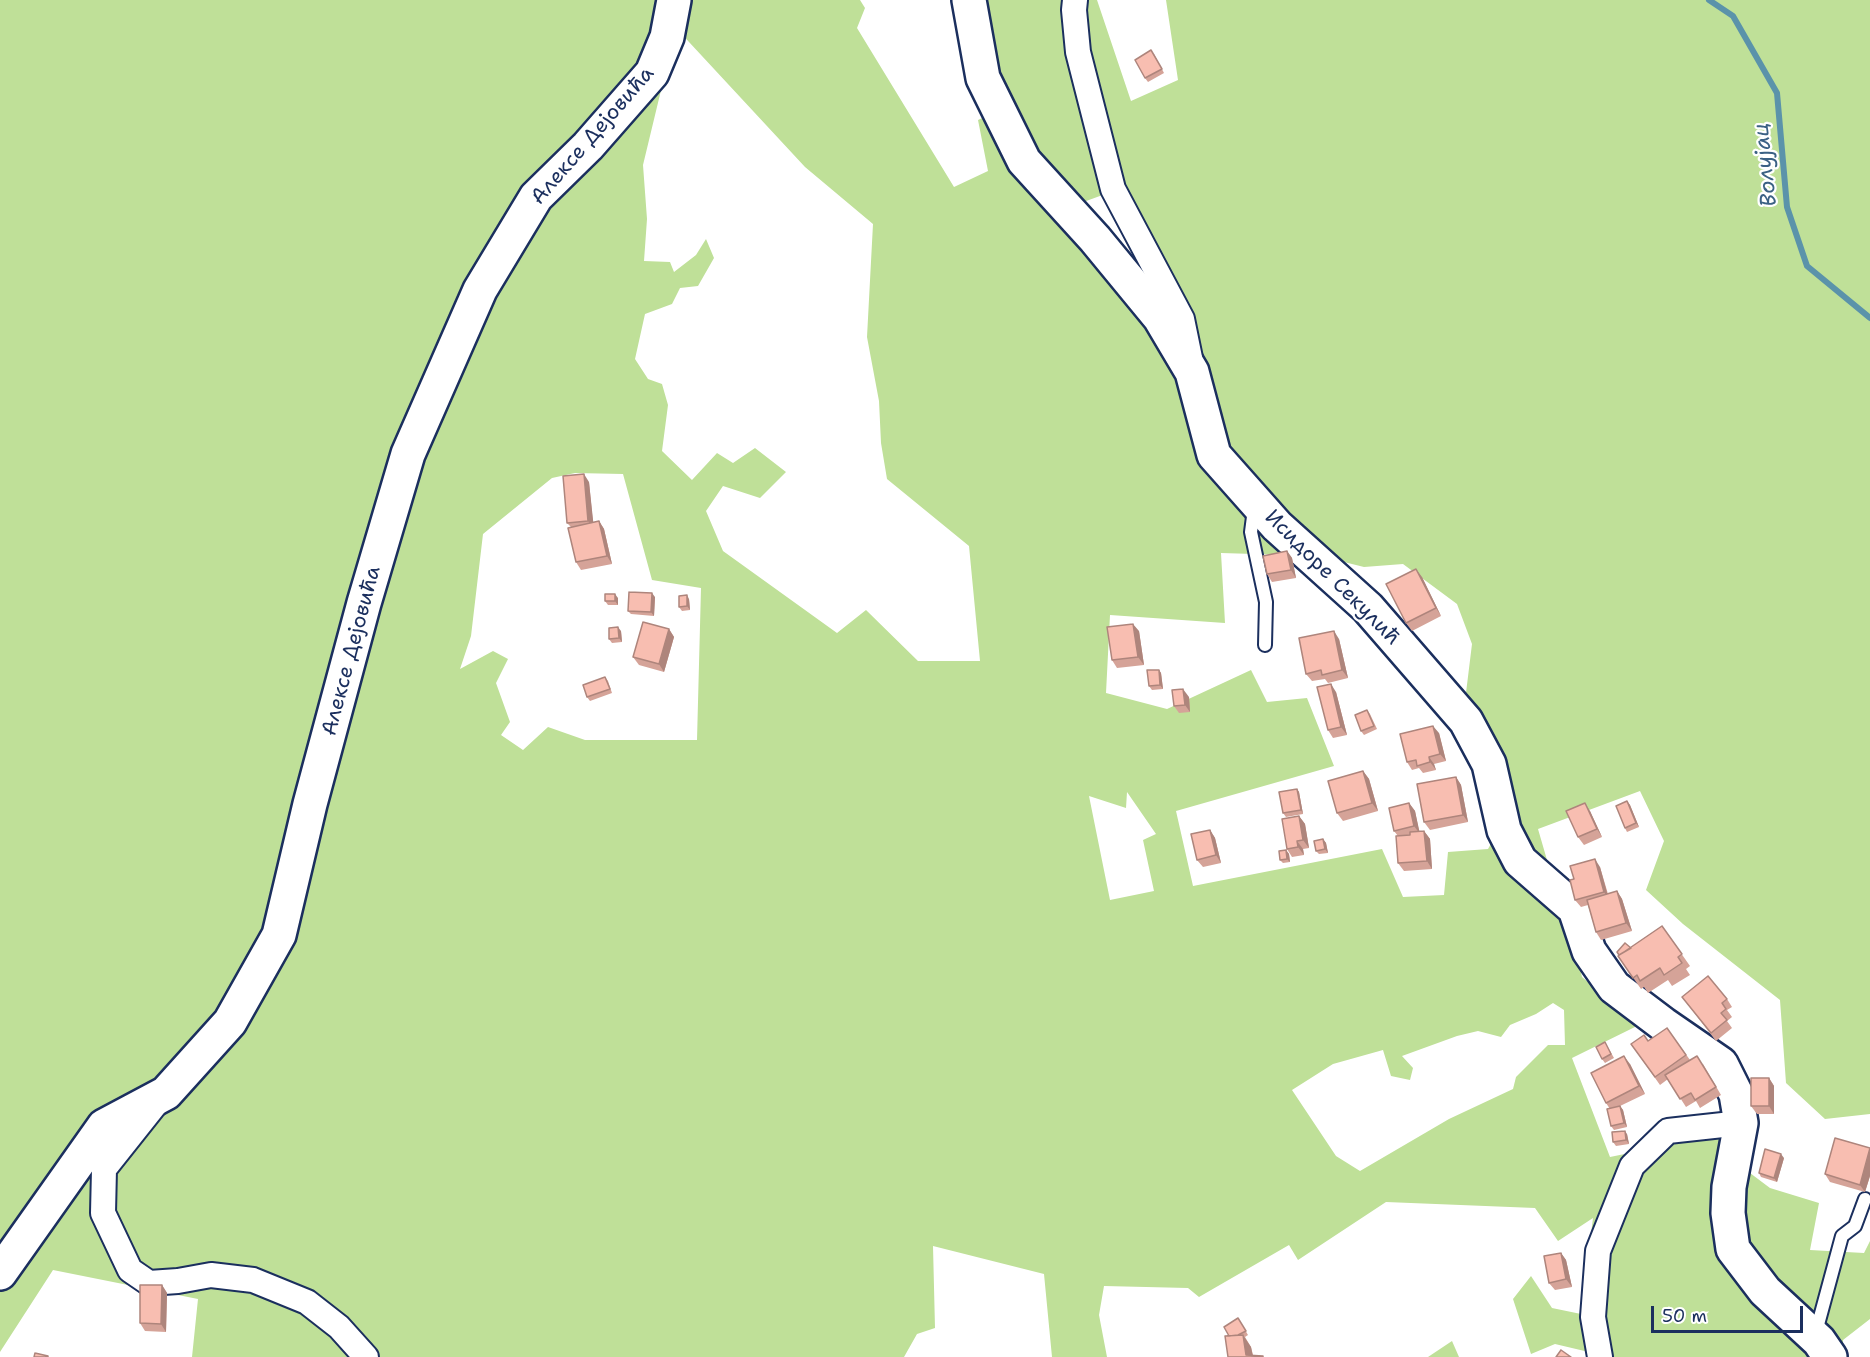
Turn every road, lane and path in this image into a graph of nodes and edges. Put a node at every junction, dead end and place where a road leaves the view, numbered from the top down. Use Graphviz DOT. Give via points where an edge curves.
graph roads {
  1 [pos="674,0"];
  2 [pos="969,0"];
  3 [pos="1075,0"];
  4 [pos="1192,372"];
  5 [pos="1255,502"];
  6 [pos="1265,645"];
  7 [pos="166,1093"];
  8 [pos="1741,1123"];
  9 [pos="1864,1200"];
  10 [pos="0,1273"];
  11 [pos="1822,1347"];
  12 [pos="366,1357"];
  13 [pos="1600,1357"];
  1 -- 7 [label="street, Алексе Дејовића" via="667,37 652,73 588,146 536,197 480,290 408,454 310,804 279,936 230,1022"];
  2 -- 4 [label="street, Исидоре Секулић" via="982,78 1024,161 1160,318"];
  3 -- 4 [label="street, Исидоре Секулић" via="1078,52 1113,189 1182,319"];
  4 -- 5 [label="street, Исидоре Секулић" via="1214,455"];
  5 -- 6 [label="lane" via="1251,532 1266,602"];
  5 -- 8 [label="street, Исидоре Секулић" via="1368,608 1466,721 1489,764 1504,830 1520,861 1575,909 1589,951 1614,987 1721,1064 1736,1094"];
  7 -- 10 [label="street, Алексе Дејовића" via="104,1126"];
  7 -- 12 [label="street" via="104,1169 103,1213 130,1270 149,1283 211,1275 253,1281 307,1302 339,1327"];
  8 -- 11 [label="street, Исидоре Секулић" via="1729,1187 1733,1250 1765,1292"];
  8 -- 13 [label="street" via="1668,1131 1632,1166 1598,1251 1593,1317"];
  9 -- 11 [label="lane" via="1855,1226 1842,1236"];
}
